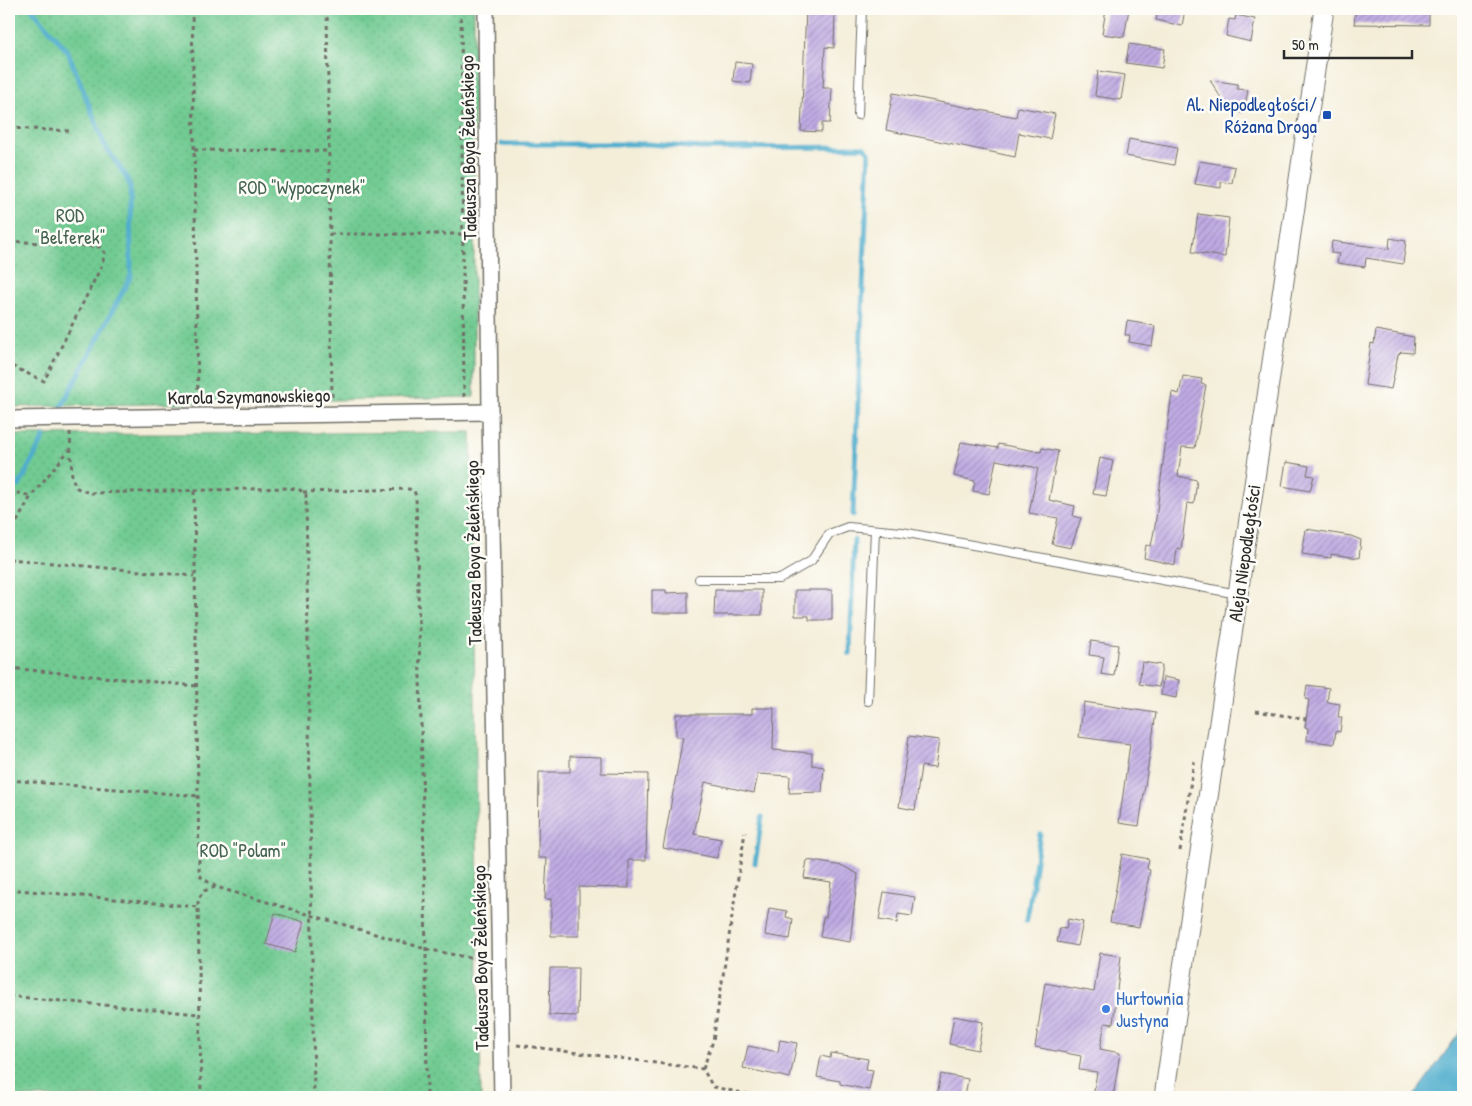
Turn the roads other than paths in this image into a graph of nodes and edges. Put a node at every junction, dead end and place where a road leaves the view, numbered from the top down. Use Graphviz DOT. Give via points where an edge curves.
graph roads {
  1 [pos="486,9"];
  2 [pos="862,9"];
  3 [pos="1324,9"];
  4 [pos="858,115"];
  5 [pos="490,412"];
  6 [pos="9,419"];
  7 [pos="875,530"];
  8 [pos="699,579"];
  9 [pos="1238,594"];
  10 [pos="868,701"];
  11 [pos="502,1097"];
  12 [pos="1164,1097"];
  1 -- 5 [label="street, Tadeusza Boya Żeleńskiego"];
  2 -- 4 [label="lane"];
  3 -- 9 [label="street, Aleja Niepodległości"];
  5 -- 6 [label="street, Karola Szymanowskiego"];
  5 -- 11 [label="street, Tadeusza Boya Żeleńskiego"];
  7 -- 8 [label="lane" via="848,527 829,534 811,561 780,579"];
  7 -- 9 [label="lane" via="902,532"];
  7 -- 10 [label="lane"];
  9 -- 12 [label="street, Aleja Niepodległości"];
}
